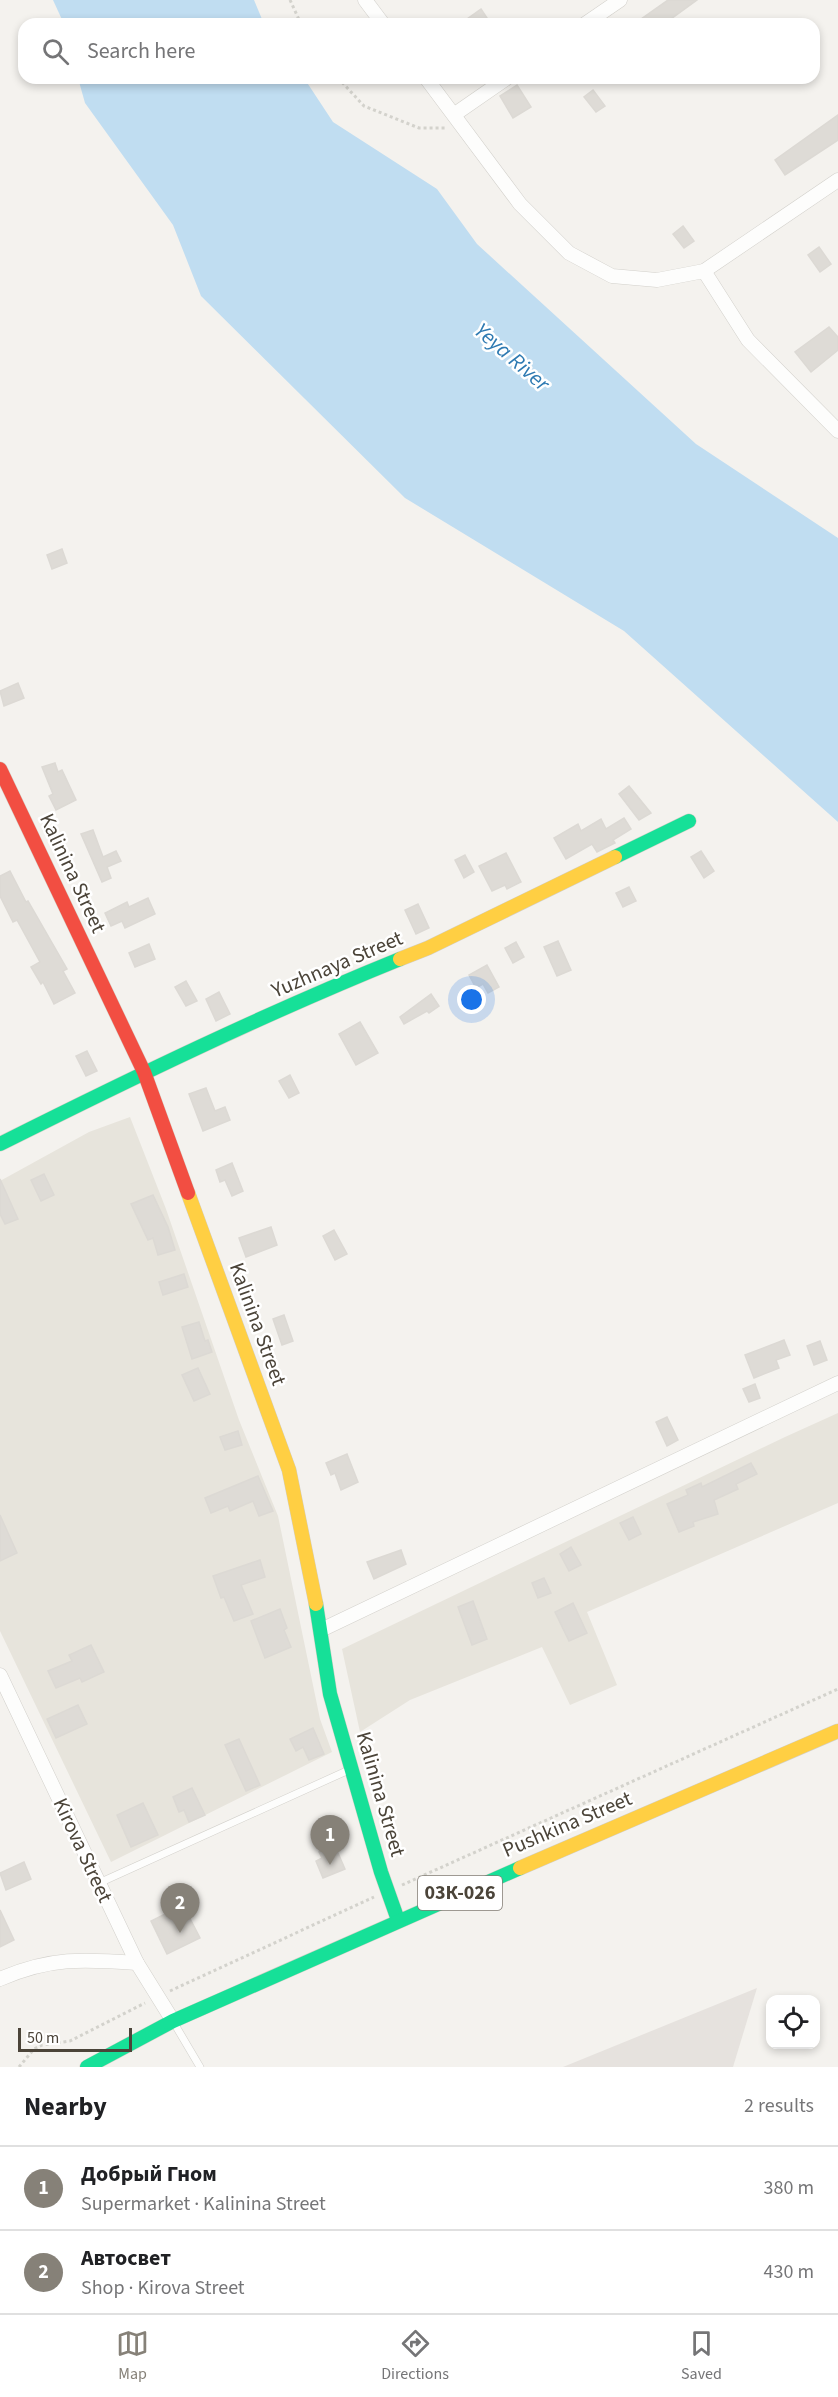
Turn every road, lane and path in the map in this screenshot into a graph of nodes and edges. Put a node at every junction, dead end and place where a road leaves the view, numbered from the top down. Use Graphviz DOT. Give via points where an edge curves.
graph roads {
  1 [pos="290,0"];
  2 [pos="365,0"];
  3 [pos="620,0"];
  4 [pos="299,18"];
  5 [pos="378,18"];
  6 [pos="594,18"];
  7 [pos="344,84"];
  8 [pos="431,84"];
  9 [pos="498,84"];
  10 [pos="455,114"];
  11 [pos="445,128"];
  12 [pos="838,180"];
  13 [pos="704,271"];
  14 [pos="838,431"];
  15 [pos="0,768"];
  16 [pos="689,821"];
  17 [pos="144,1072"];
  18 [pos="0,1144"];
  19 [pos="838,1383"];
  20 [pos="321,1630"];
  21 [pos="0,1675"];
  22 [pos="838,1689"];
  23 [pos="838,1731"];
  24 [pos="351,1769"];
  25 [pos="99,1883"];
  26 [pos="387,1891"];
  27 [pos="398,1920"];
  28 [pos="137,1963"];
  29 [pos="0,1979"];
  30 [pos="158,1996"];
  31 [pos="173,2021"];
  32 [pos="19,2067"];
  33 [pos="87,2067"];
  34 [pos="200,2067"];
  1 -- 4 [label="path"];
  2 -- 5 [label="street"];
  3 -- 6 [label="street"];
  7 -- 11 [label="path" via="364,106 419,128"];
  8 -- 10 [label="street"];
  9 -- 10 [label="street"];
  10 -- 13 [label="street" via="520,204 569,253 612,276 657,280"];
  12 -- 13 [label="street"];
  13 -- 14 [label="street" via="748,340"];
  15 -- 17 [label="street, Kalinina Street"];
  16 -- 17 [label="street, Yuzhnaya Street" via="428,948 324,990"];
  17 -- 18 [label="street, Yuzhnaya Street"];
  17 -- 20 [label="street, Kalinina Street" via="289,1470"];
  19 -- 20 [label="street"];
  20 -- 24 [label="street, Kalinina Street" via="330,1694"];
  21 -- 25 [label="street, Kirova Street"];
  22 -- 26 [label="path"];
  23 -- 27 [label="street, Pushkina Street / 03К-026"];
  24 -- 25 [label="lane"];
  24 -- 26 [label="street, Kalinina Street"];
  25 -- 28 [label="street, Kirova Street"];
  26 -- 27 [label="street, Kalinina Street"];
  26 -- 30 [label="path"];
  27 -- 31 [label="street, Pushkina Street / 03К-026"];
  28 -- 29 [label="street" via="70,1960 27,1968"];
  28 -- 30 [label="street, Kirova Street"];
  30 -- 31 [label="street, Kirova Street"];
  30 -- 32 [label="path" via="70,2041 34,2049"];
  31 -- 33 [label="street, Pushkina Street / 03К-026"];
  31 -- 34 [label="lane"];
}
